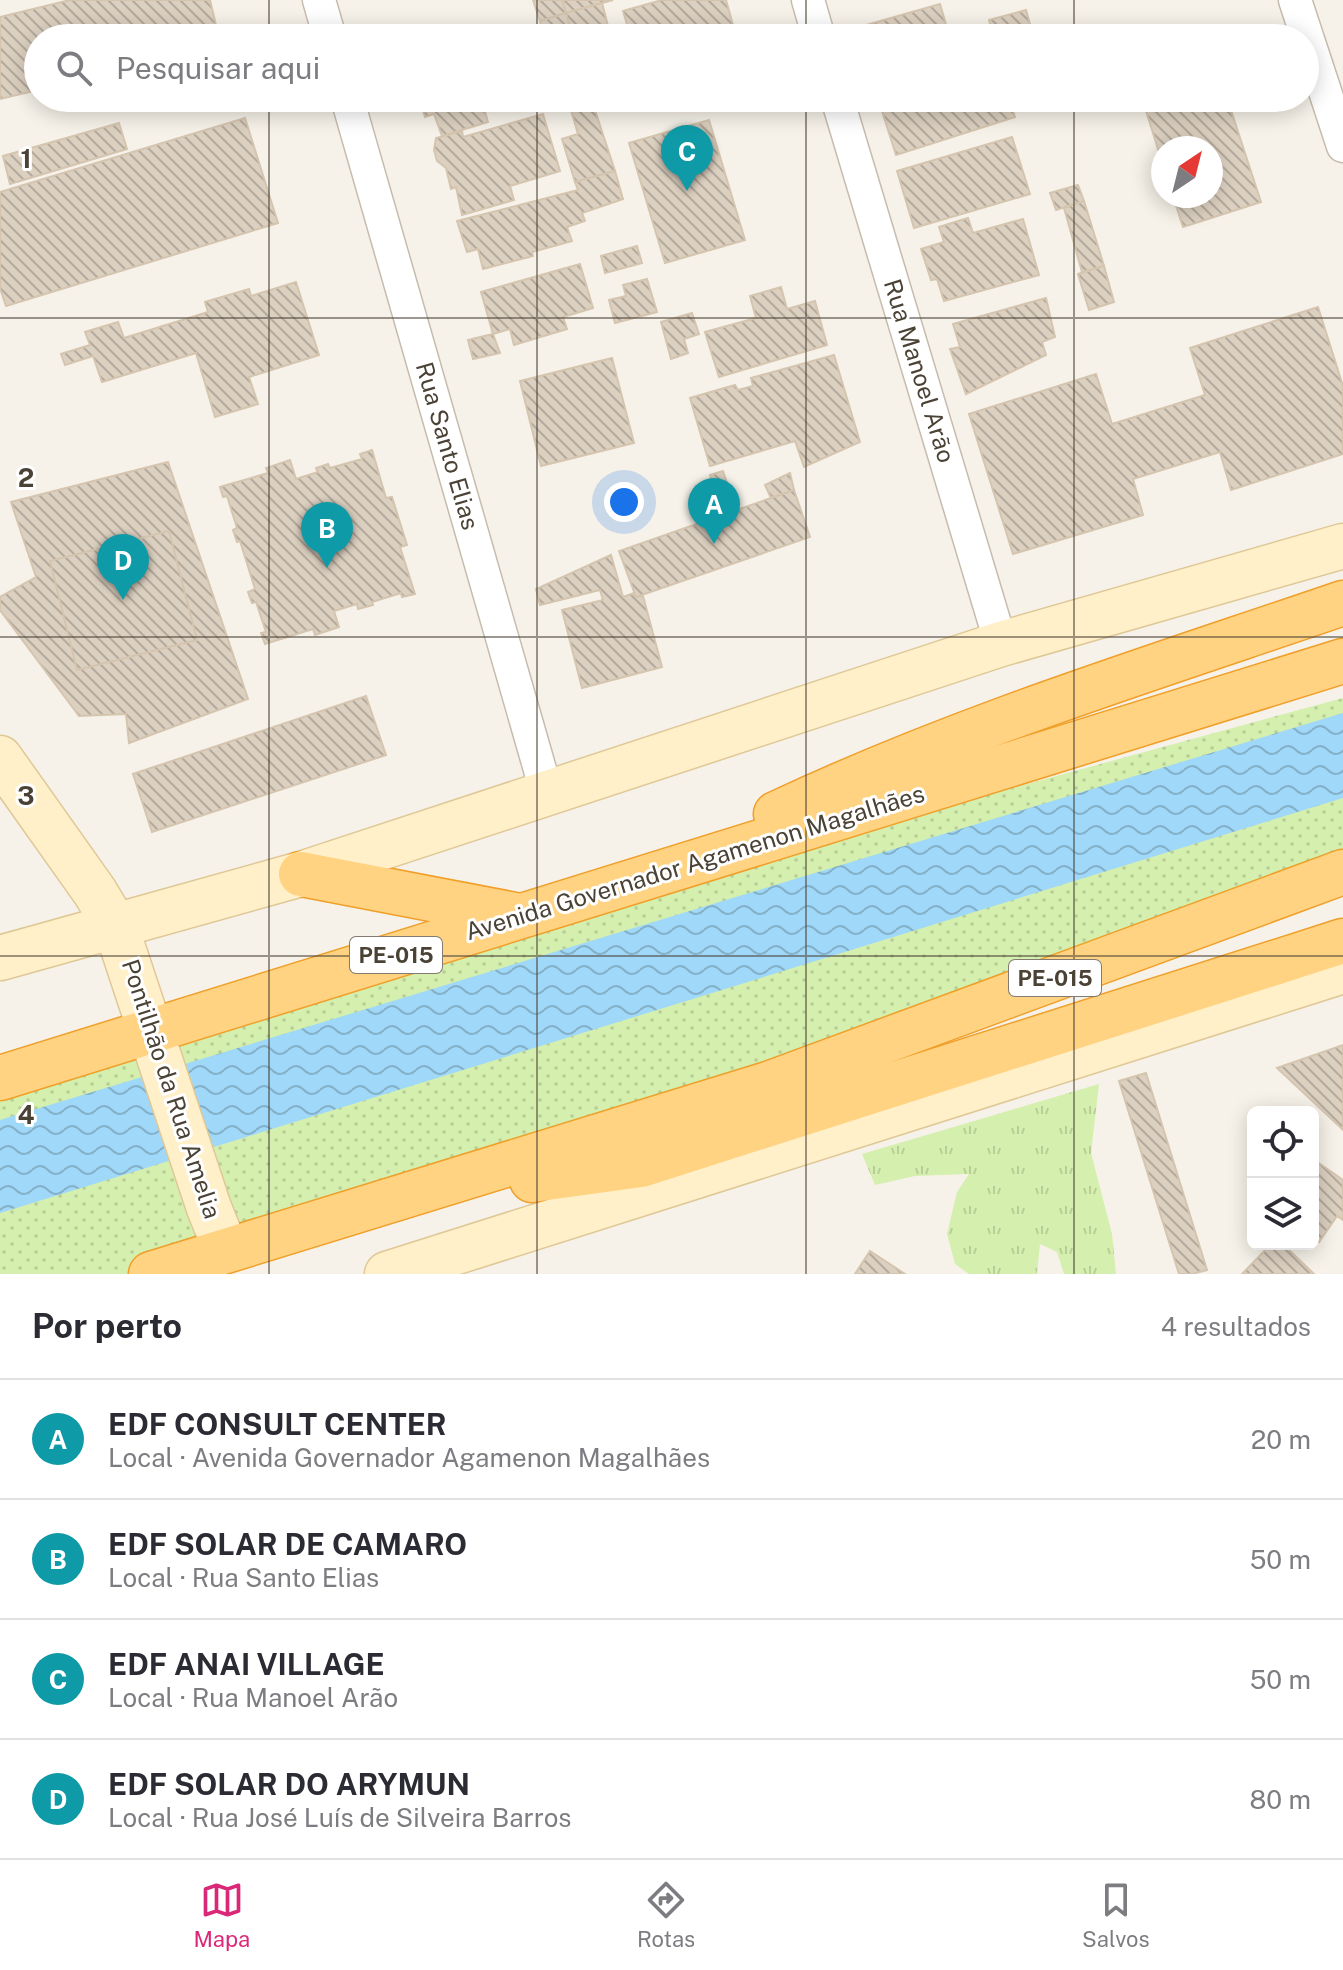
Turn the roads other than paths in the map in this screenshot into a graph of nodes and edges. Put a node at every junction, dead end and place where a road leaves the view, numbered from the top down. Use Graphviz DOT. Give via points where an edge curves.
graph roads {
  1 [pos="319,0"];
  2 [pos="808,0"];
  3 [pos="1295,0"];
  4 [pos="326,24"];
  5 [pos="815,24"];
  6 [pos="1303,24"];
  7 [pos="1319,73"];
  8 [pos="351,112"];
  9 [pos="841,112"];
  10 [pos="1343,146"];
  11 [pos="1343,546"];
  12 [pos="1343,603"];
  13 [pos="1001,644"];
  14 [pos="1343,661"];
  15 [pos="0,758"];
  16 [pos="547,794"];
  17 [pos="1343,872"];
  18 [pos="301,874"];
  19 [pos="640,878"];
  20 [pos="521,916"];
  21 [pos="116,927"];
  22 [pos="1343,941"];
  23 [pos="0,958"];
  24 [pos="1343,971"];
  25 [pos="157,1045"];
  26 [pos="0,1078"];
  27 [pos="407,1197"];
  28 [pos="226,1250"];
  29 [pos="151,1274"];
  30 [pos="387,1274"];
  1 -- 4 [label="street"];
  2 -- 5 [label="street"];
  3 -- 6 [label="street"];
  7 -- 10 [label="street"];
  8 -- 16 [label="street, Rua Santo Elias"];
  9 -- 13 [label="street, Rua Manoel Arão"];
  11 -- 13 [label="main road"];
  12 -- 19 [label="highway" via="1033,709 852,779"];
  13 -- 16 [label="main road"];
  14 -- 19 [label="highway, Avenida Governador Agamenon Magalhães"];
  15 -- 21 [label="main road, Pontilhão da Rua Amelia"];
  16 -- 18 [label="main road"];
  17 -- 27 [label="highway, PE-015" via="768,1084"];
  18 -- 20 [label="highway"];
  18 -- 21 [label="main road"];
  19 -- 20 [label="highway, Avenida Governador Agamenon Magalhães / PE-015"];
  20 -- 25 [label="highway, Avenida Governador Agamenon Magalhães / PE-015"];
  21 -- 23 [label="main road"];
  21 -- 25 [label="main road, Pontilhão da Rua Amelia"];
  22 -- 27 [label="highway" via="641,1165"];
  24 -- 30 [label="main road"];
  25 -- 26 [label="highway, Avenida Governador Agamenon Magalhães / PE-015"];
  25 -- 28 [label="main road, Pontilhão da Rua Amelia"];
  27 -- 28 [label="highway, PE-015"];
  28 -- 29 [label="highway, PE-015"];
}
